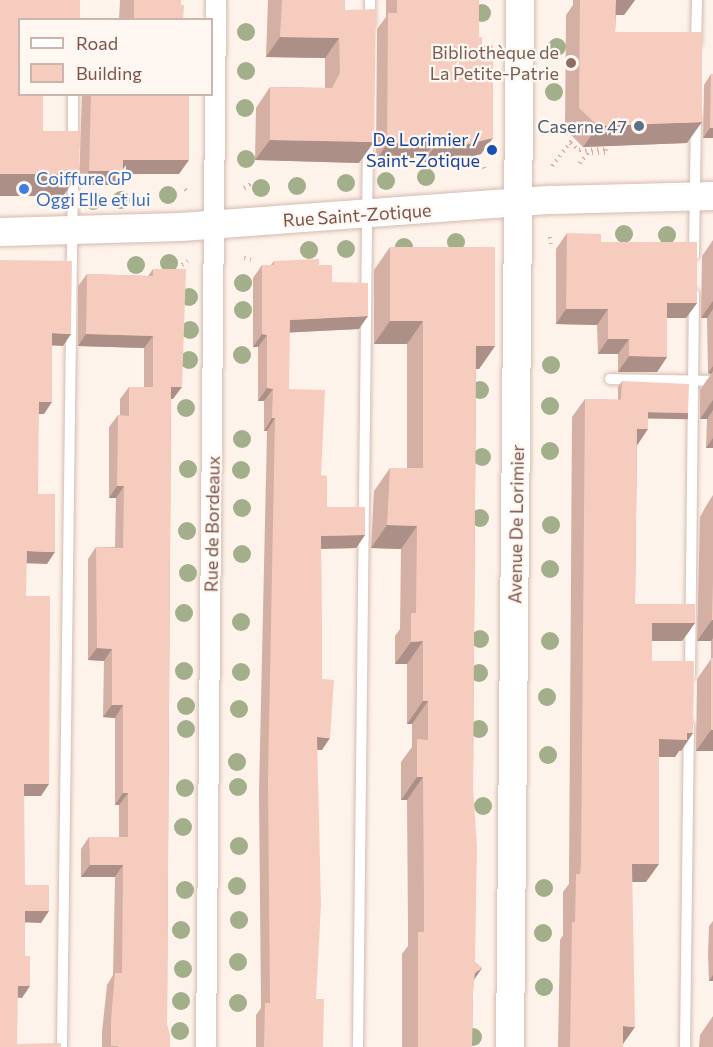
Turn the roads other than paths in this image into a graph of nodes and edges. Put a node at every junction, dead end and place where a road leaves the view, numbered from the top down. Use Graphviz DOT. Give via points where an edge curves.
graph roads {
  1 [pos="216,0"];
  2 [pos="370,0"];
  3 [pos="520,0"];
  4 [pos="697,0"];
  5 [pos="370,33"];
  6 [pos="696,57"];
  7 [pos="74,96"];
  8 [pos="696,102"];
  9 [pos="368,121"];
  10 [pos="704,196"];
  11 [pos="519,204"];
  12 [pos="368,214"];
  13 [pos="215,225"];
  14 [pos="0,232"];
  15 [pos="73,232"];
  16 [pos="694,262"];
  17 [pos="694,286"];
  18 [pos="610,379"];
  19 [pos="694,381"];
  20 [pos="713,381"];
  21 [pos="690,690"];
  22 [pos="689,714"];
  23 [pos="62,1047"];
  24 [pos="206,1047"];
  25 [pos="358,1047"];
  26 [pos="510,1047"];
  27 [pos="685,1047"];
  1 -- 13 [label="street, Rue de Bordeaux"];
  2 -- 5 [label="lane"];
  3 -- 11 [label="main road, Avenue De Lorimier"];
  4 -- 6 [label="lane"];
  7 -- 15 [label="lane"];
  8 -- 10 [label="lane"];
  9 -- 12 [label="lane"];
  10 -- 11 [label="main road, Rue Saint-Zotique"];
  10 -- 16 [label="lane"];
  11 -- 12 [label="main road, Rue Saint-Zotique"];
  11 -- 26 [label="main road, Avenue De Lorimier"];
  12 -- 13 [label="main road, Rue Saint-Zotique"];
  12 -- 25 [label="lane"];
  13 -- 15 [label="main road, Rue Saint-Zotique"];
  13 -- 24 [label="street, Rue de Bordeaux"];
  14 -- 15 [label="main road, Rue Saint-Zotique"];
  15 -- 23 [label="lane"];
  17 -- 19 [label="lane"];
  18 -- 19 [label="lane"];
  19 -- 20 [label="lane"];
  19 -- 21 [label="lane"];
  22 -- 27 [label="lane"];
}
